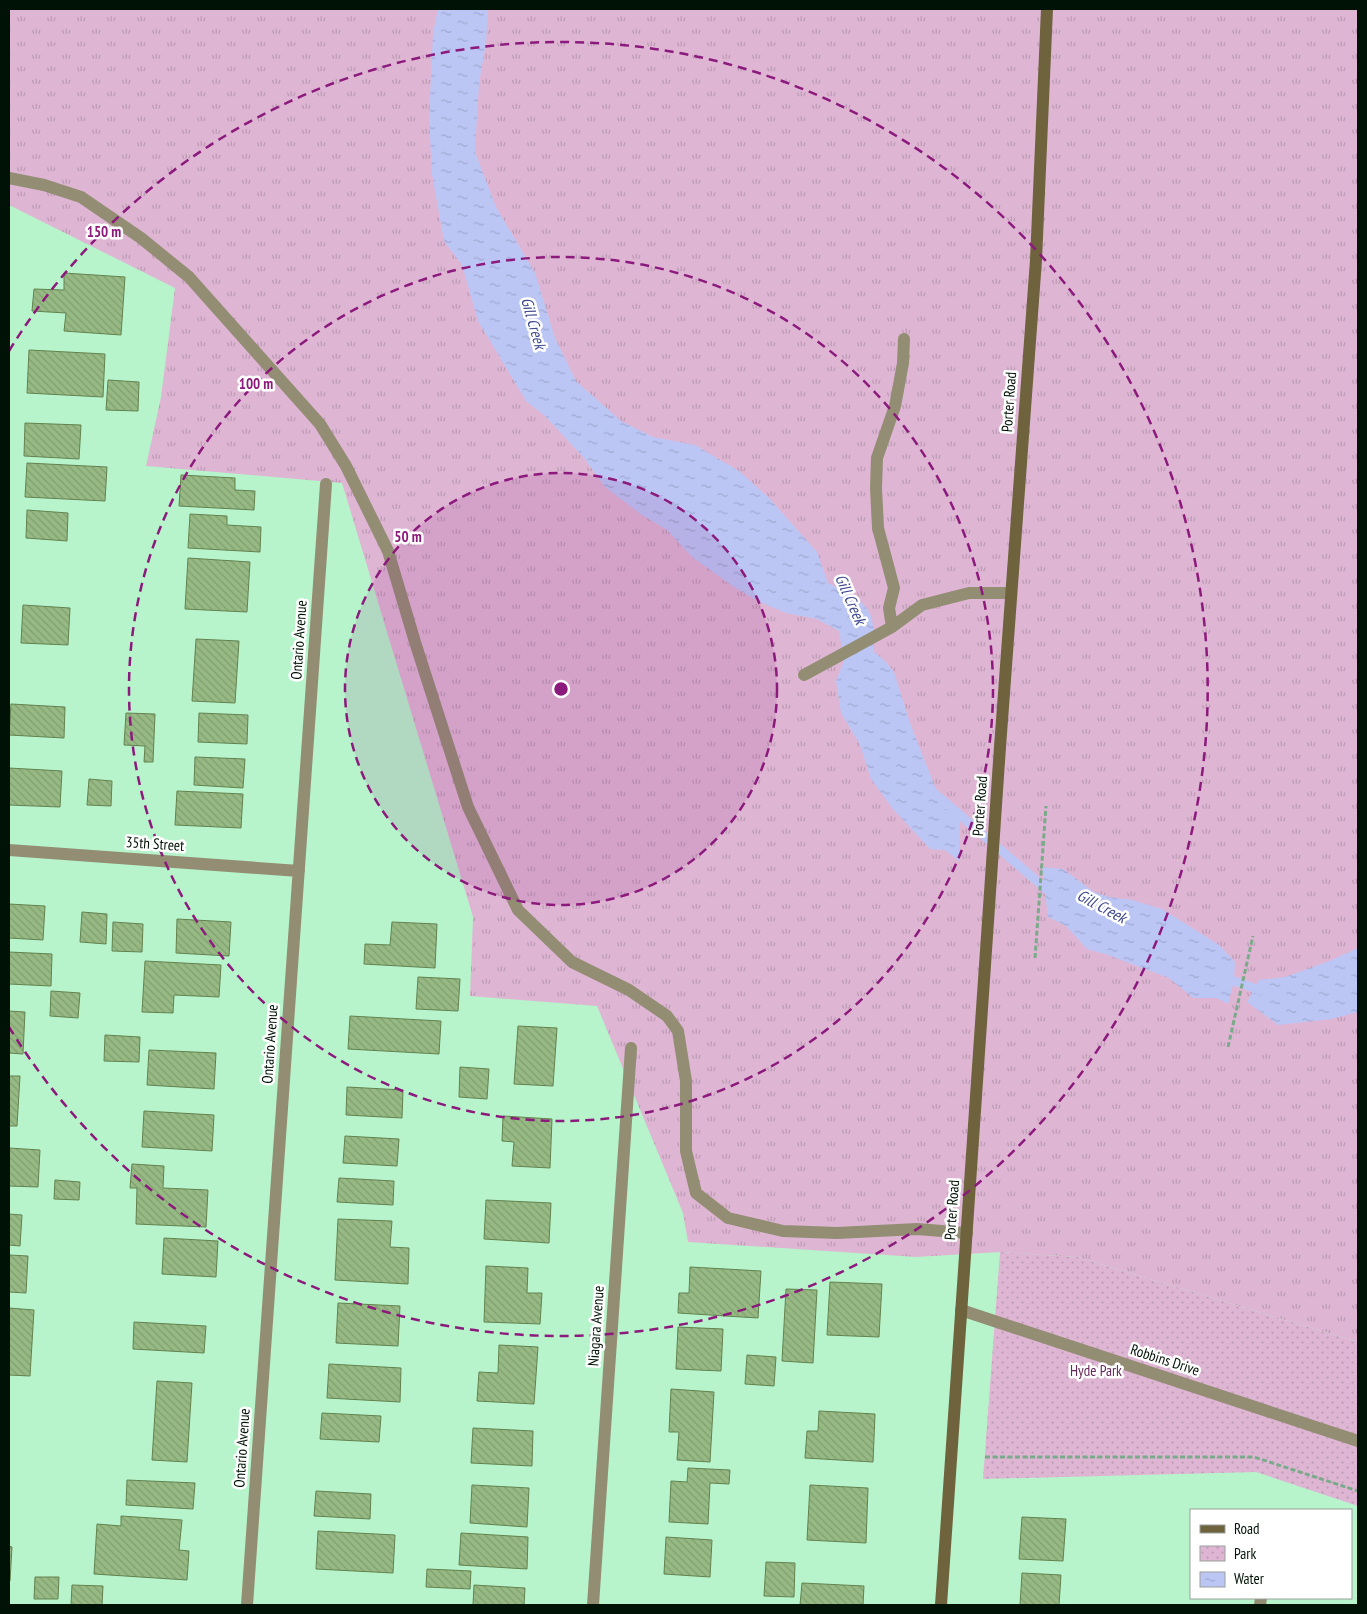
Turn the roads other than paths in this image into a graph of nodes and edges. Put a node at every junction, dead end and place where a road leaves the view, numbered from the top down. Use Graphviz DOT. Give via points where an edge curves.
graph roads {
  1 [pos="1047,9"];
  2 [pos="9,178"];
  3 [pos="904,339"];
  4 [pos="326,484"];
  5 [pos="1011,594"];
  6 [pos="892,627"];
  7 [pos="804,675"];
  8 [pos="9,850"];
  9 [pos="299,871"];
  10 [pos="631,1048"];
  11 [pos="967,1233"];
  12 [pos="961,1310"];
  13 [pos="1358,1441"];
  14 [pos="247,1605"];
  15 [pos="593,1605"];
  16 [pos="941,1605"];
  1 -- 5 [label="main road, Porter Road" via="1036,260"];
  2 -- 11 [label="street" via="81,197 141,238 189,277 320,424 346,466 388,551 468,807 518,910 572,962 628,990 666,1016 678,1030 686,1081 686,1151 696,1193 728,1218 783,1231 837,1234 917,1228"];
  3 -- 6 [label="street" via="904,363 895,406 877,458 878,528 894,588 889,608"];
  4 -- 9 [label="street, Ontario Avenue"];
  5 -- 6 [label="street" via="969,593 922,605"];
  5 -- 11 [label="main road, Porter Road"];
  6 -- 7 [label="street"];
  8 -- 9 [label="street, 35th Street"];
  9 -- 14 [label="street, Ontario Avenue"];
  10 -- 15 [label="street, Niagara Avenue"];
  11 -- 12 [label="main road, Porter Road"];
  12 -- 13 [label="street, Robbins Drive"];
  12 -- 16 [label="main road, Porter Road"];
}
